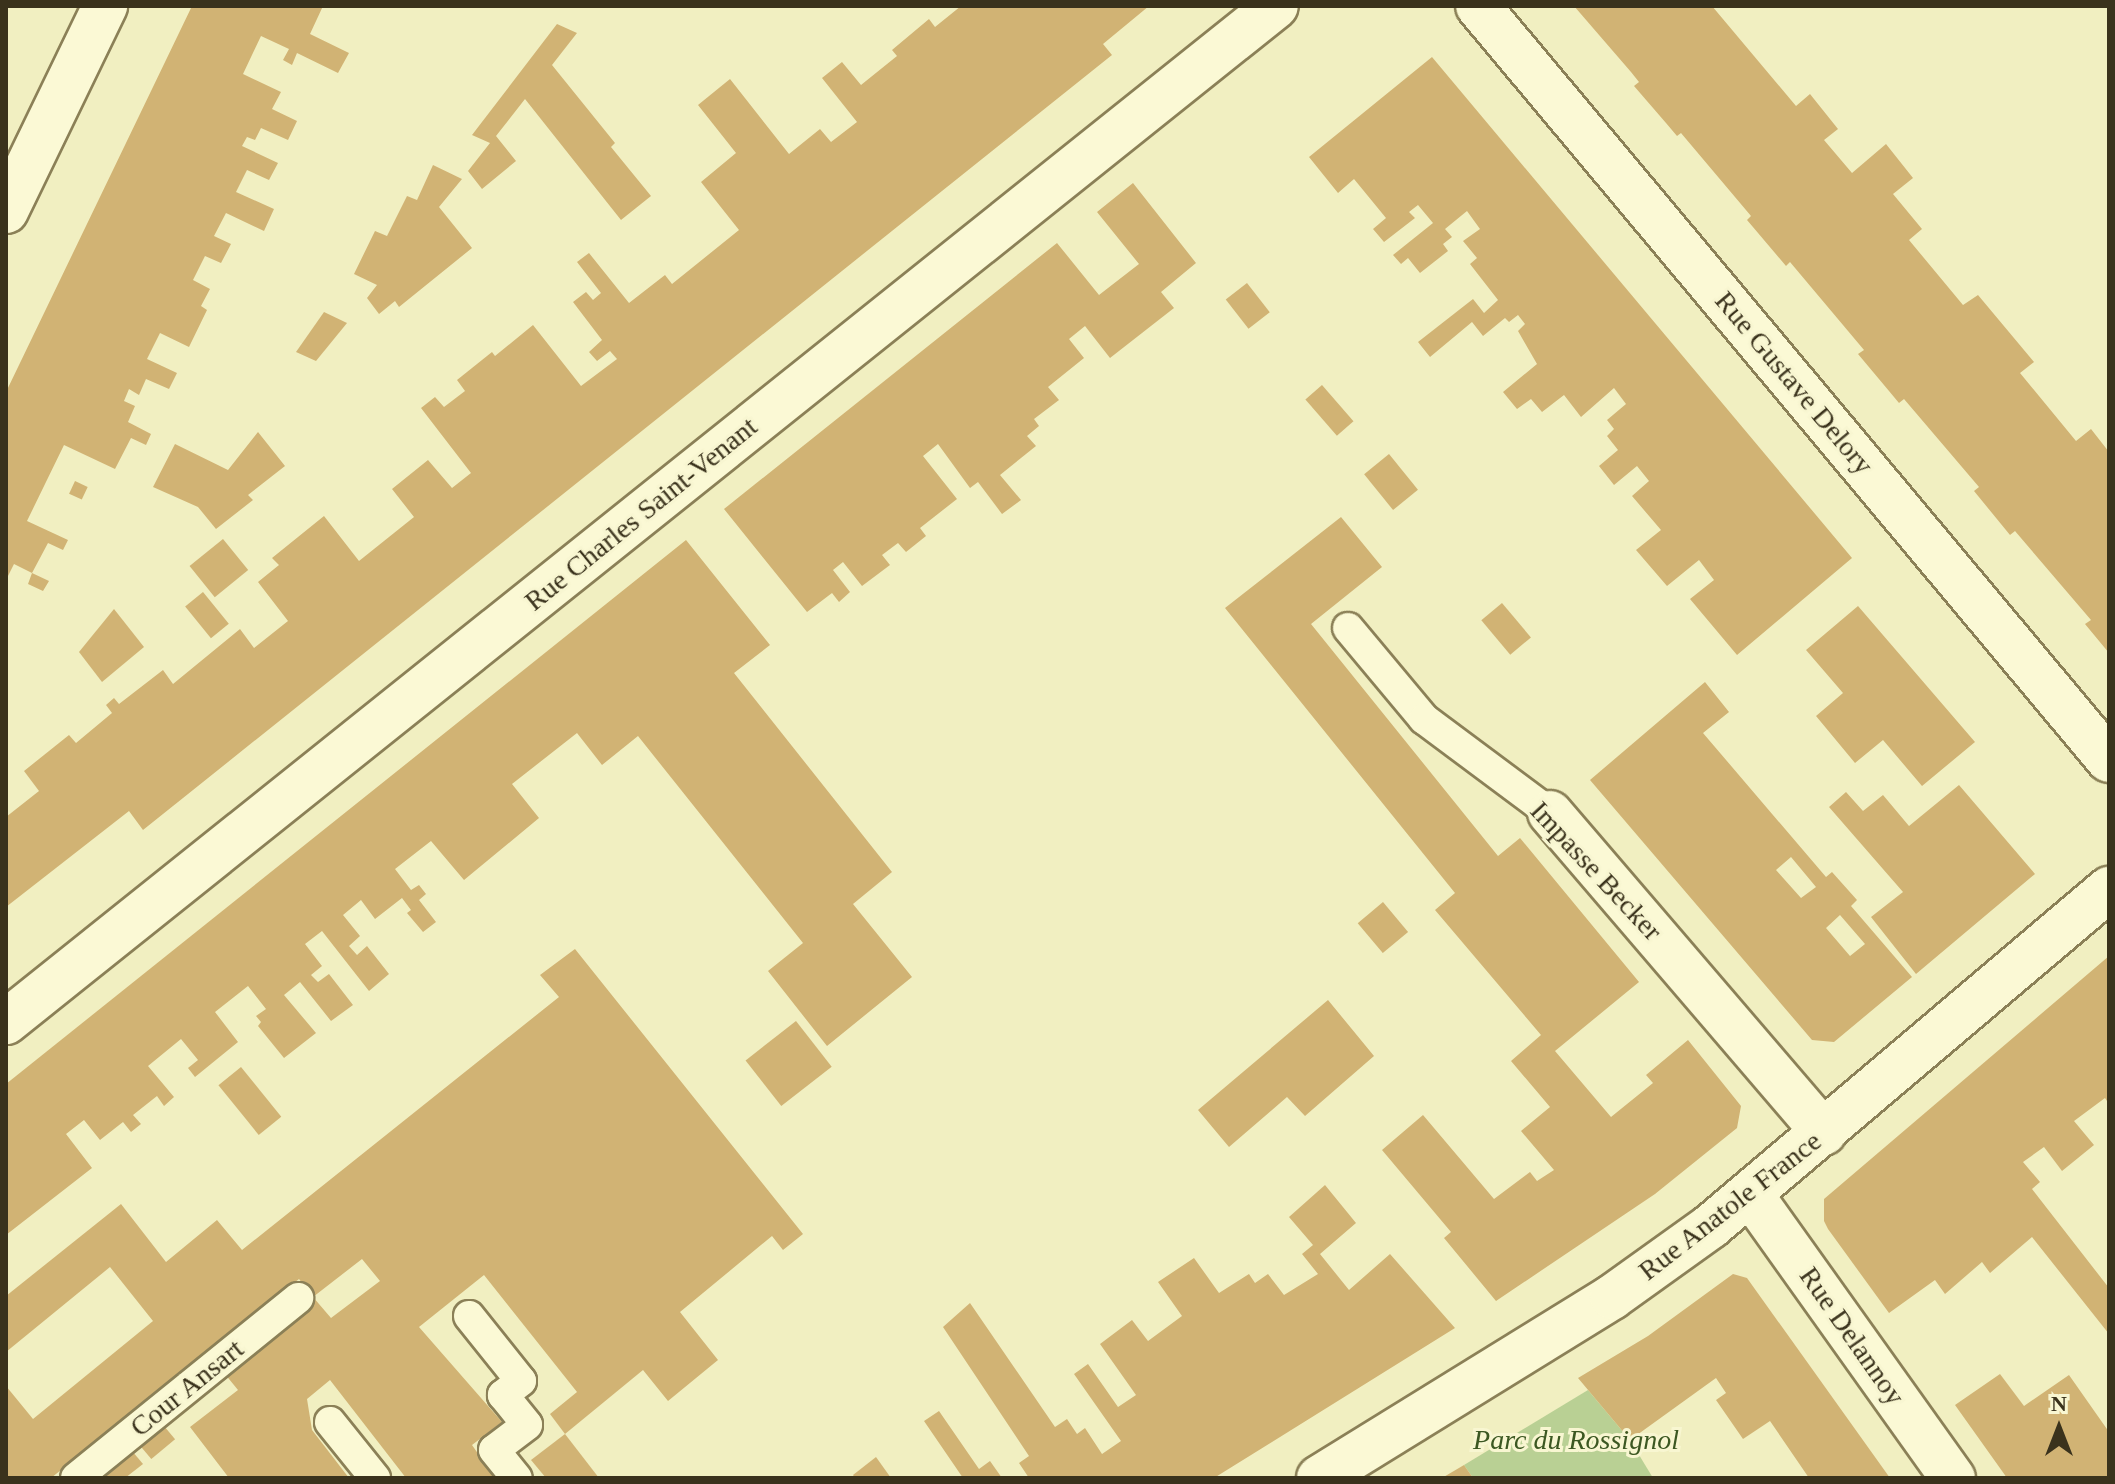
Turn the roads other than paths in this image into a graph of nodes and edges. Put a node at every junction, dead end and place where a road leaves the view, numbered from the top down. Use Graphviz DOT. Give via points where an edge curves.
graph roads {
  1 [pos="105,6"];
  2 [pos="1276,6"];
  3 [pos="1478,6"];
  4 [pos="6,211"];
  5 [pos="1348,628"];
  6 [pos="2109,760"];
  7 [pos="1550,813"];
  8 [pos="2108,892"];
  9 [pos="6,1022"];
  10 [pos="1824,1133"];
  11 [pos="1751,1195"];
  12 [pos="298,1298"];
  13 [pos="469,1316"];
  14 [pos="330,1422"];
  15 [pos="76,1478"];
  16 [pos="375,1478"];
  17 [pos="517,1478"];
  18 [pos="1319,1478"];
  19 [pos="1953,1478"];
  1 -- 4 [label="street"];
  2 -- 9 [label="street, Rue Charles Saint-Venant"];
  3 -- 6 [label="street, Rue Gustave Delory"];
  5 -- 7 [label="lane, Impasse Becker" via="1424,719"];
  7 -- 10 [label="street, Impasse Becker"];
  8 -- 10 [label="street, Rue Anatole France"];
  10 -- 11 [label="street, Rue Anatole France"];
  11 -- 18 [label="street, Rue Anatole France" via="1612,1297"];
  11 -- 19 [label="street, Rue Delannoy"];
  12 -- 15 [label="lane, Cour Ansart"];
  13 -- 17 [label="lane" via="521,1381 503,1395 527,1425 494,1450"];
  14 -- 16 [label="lane"];
}
